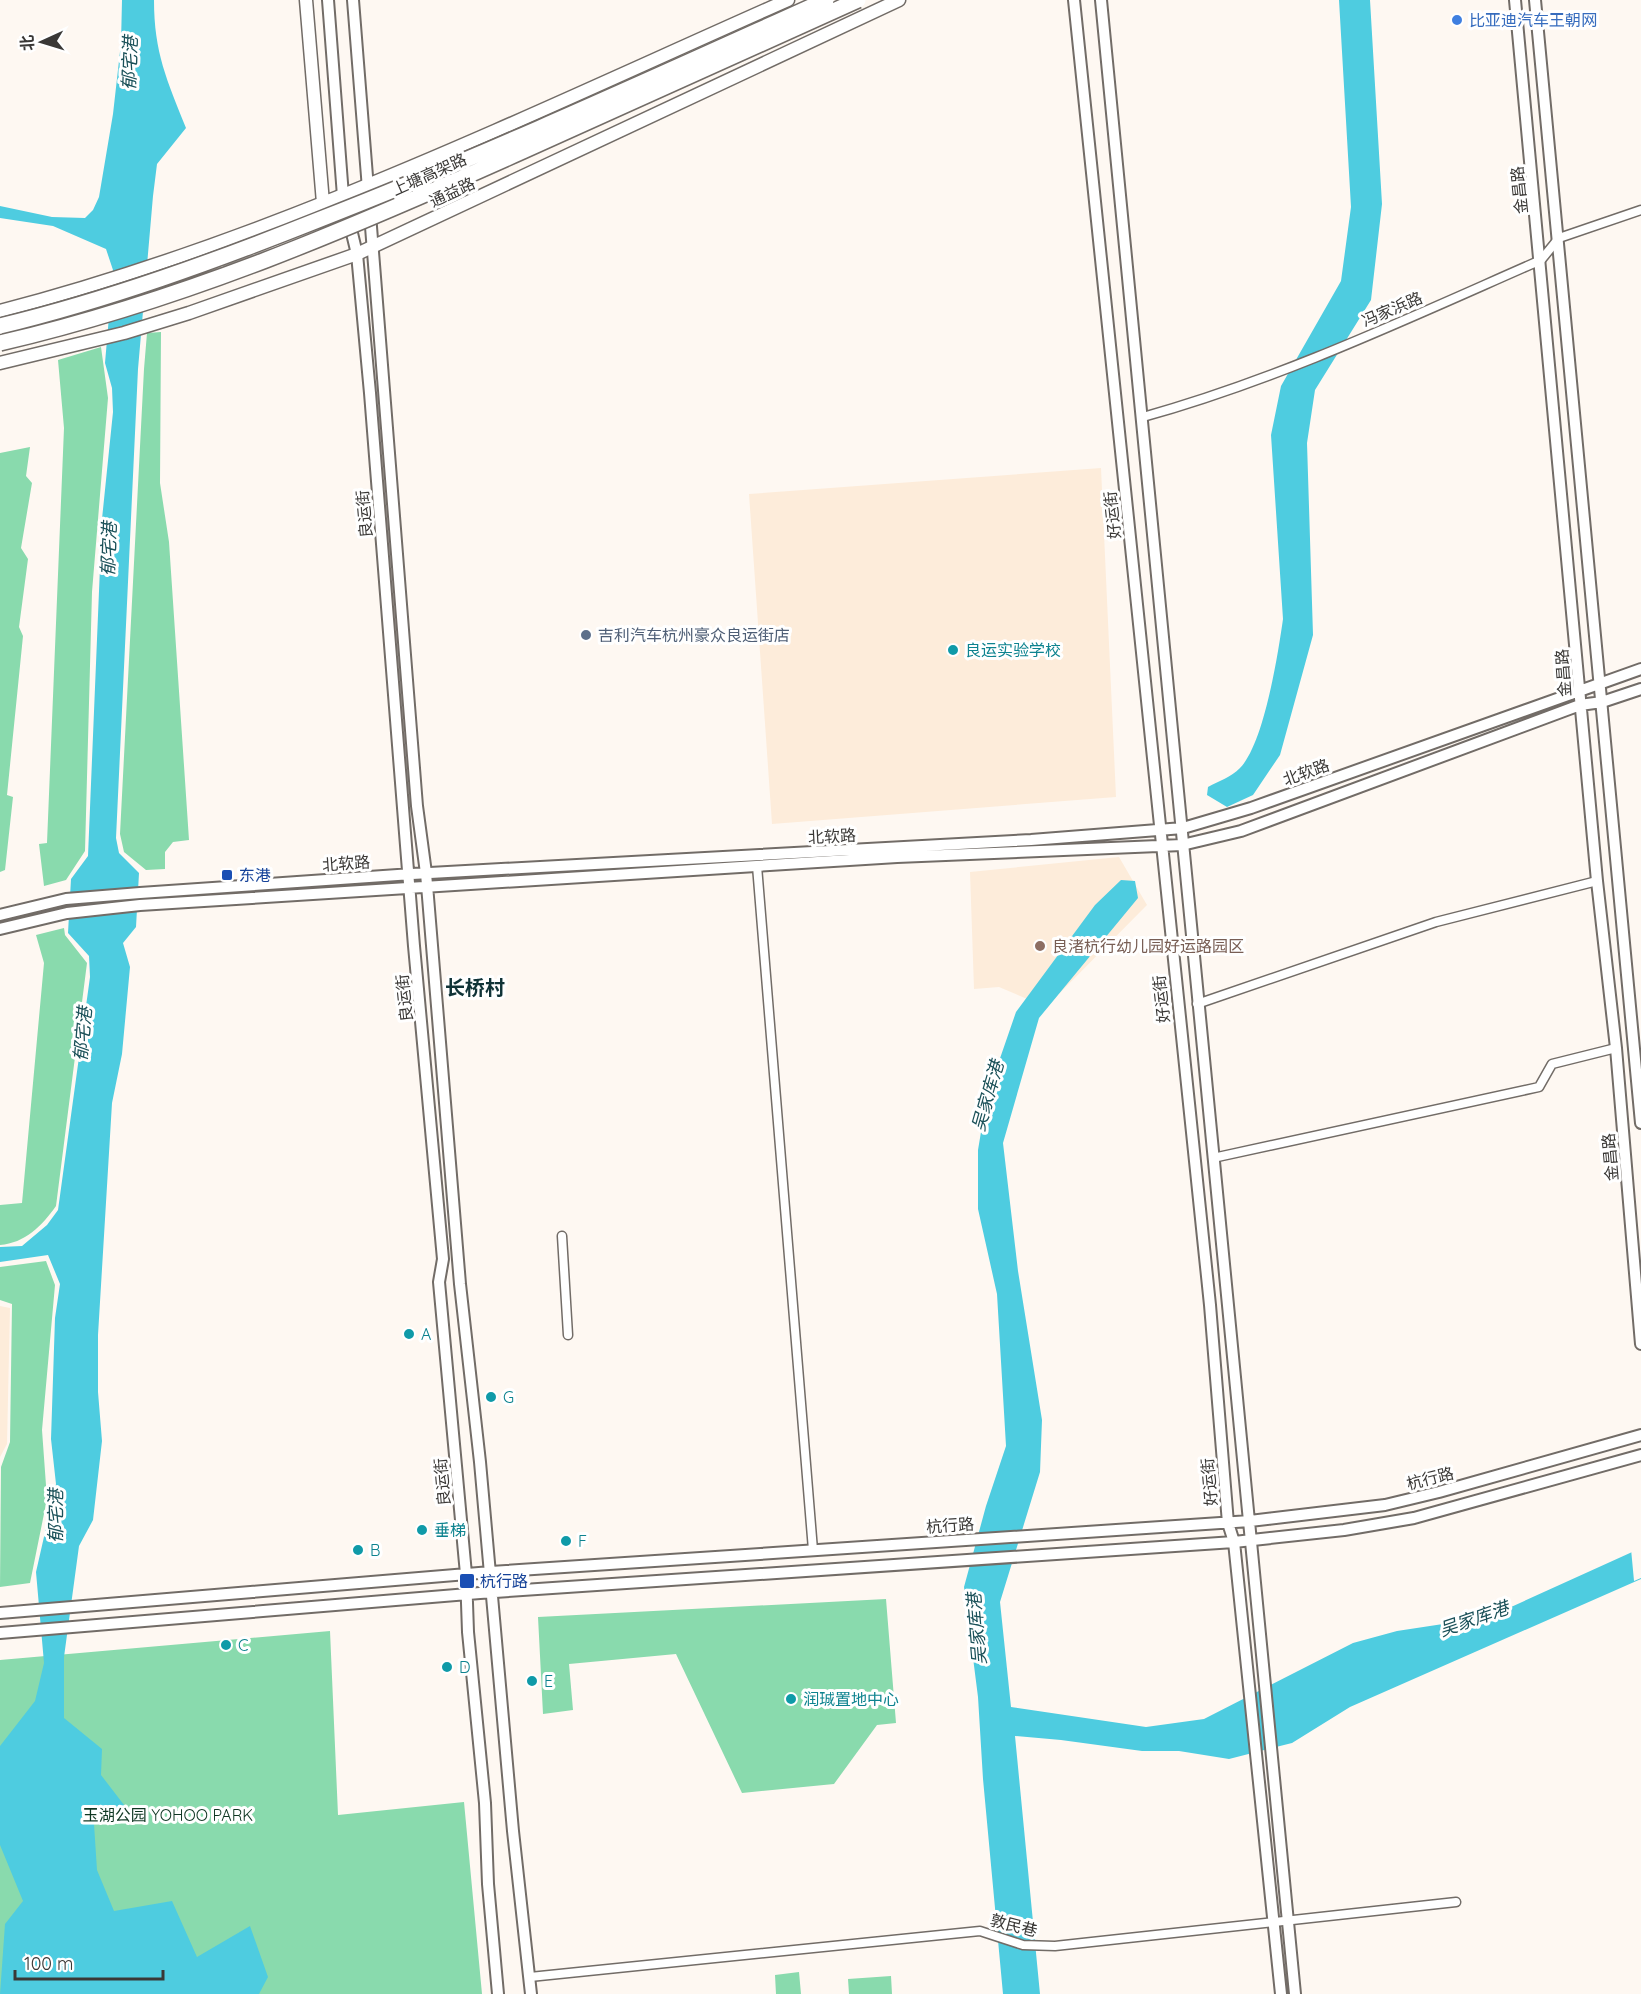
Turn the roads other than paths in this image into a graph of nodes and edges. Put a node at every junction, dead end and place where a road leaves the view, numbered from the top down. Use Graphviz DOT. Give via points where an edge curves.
graph roads {
  1 [pos="306,0"];
  2 [pos="328,0"];
  3 [pos="352,0"];
  4 [pos="788,0"];
  5 [pos="826,0"];
  6 [pos="858,0"];
  7 [pos="899,0"];
  8 [pos="1074,0"];
  9 [pos="1101,0"];
  10 [pos="1515,0"];
  11 [pos="1535,0"];
  12 [pos="367,186"];
  13 [pos="343,195"];
  14 [pos="323,203"];
  15 [pos="1641,210"];
  16 [pos="1558,238"];
  17 [pos="372,248"];
  18 [pos="357,254"];
  19 [pos="1541,260"];
  20 [pos="0,311"];
  21 [pos="0,326"];
  22 [pos="0,343"];
  23 [pos="0,363"];
  24 [pos="1143,417"];
  25 [pos="1641,669"];
  26 [pos="1599,682"];
  27 [pos="1641,688"];
  28 [pos="1580,690"];
  29 [pos="1602,702"];
  30 [pos="1580,705"];
  31 [pos="1183,828"];
  32 [pos="1160,830"];
  33 [pos="1182,845"];
  34 [pos="1161,846"];
  35 [pos="757,866"];
  36 [pos="426,873"];
  37 [pos="410,874"];
  38 [pos="1597,881"];
  39 [pos="426,887"];
  40 [pos="410,888"];
  41 [pos="0,915"];
  42 [pos="0,929"];
  43 [pos="1197,1004"];
  44 [pos="1616,1048"];
  45 [pos="1641,1123"];
  46 [pos="1213,1158"];
  47 [pos="562,1236"];
  48 [pos="568,1335"];
  49 [pos="1641,1344"];
  50 [pos="1641,1435"];
  51 [pos="1641,1455"];
  52 [pos="1250,1521"];
  53 [pos="1228,1523"];
  54 [pos="1250,1540"];
  55 [pos="1234,1542"];
  56 [pos="813,1550"];
  57 [pos="491,1572"];
  58 [pos="466,1574"];
  59 [pos="491,1592"];
  60 [pos="468,1594"];
  61 [pos="0,1613"];
  62 [pos="0,1633"];
  63 [pos="1456,1902"];
  64 [pos="1287,1922"];
  65 [pos="1273,1923"];
  66 [pos="530,1977"];
  67 [pos="498,1994"];
  68 [pos="531,1994"];
  69 [pos="1281,1994"];
  70 [pos="1294,1994"];
  1 -- 14 [label="main road"];
  2 -- 13 [label="main road, 良运街"];
  3 -- 12 [label="main road, 良运街"];
  4 -- 12 [label="main road"];
  5 -- 21 [label="highway, 上塘高架路, bridge" via="425,178 253,246 71,307"];
  6 -- 22 [label="highway, 上塘高架路, bridge" via="294,251 150,302"];
  7 -- 17 [label="main road, 通益路"];
  8 -- 32 [label="main road, 好运街"];
  9 -- 24 [label="main road"];
  10 -- 19 [label="main road, 金昌路"];
  11 -- 16 [label="main road"];
  12 -- 13 [label="main road"];
  12 -- 17 [label="main road, 良运街"];
  13 -- 14 [label="main road"];
  13 -- 18 [label="main road, 良运街"];
  14 -- 20 [label="main road" via="182,256"];
  15 -- 16 [label="street"];
  16 -- 19 [label="street, 冯家浜路"];
  16 -- 26 [label="main road"];
  17 -- 18 [label="main road, 通益路"];
  17 -- 36 [label="main road, 良运街" via="417,806"];
  18 -- 23 [label="main road, 通益路" via="189,313"];
  18 -- 37 [label="main road, 良运街"];
  19 -- 24 [label="street, 冯家浜路" via="1285,369"];
  19 -- 28 [label="main road, 金昌路"];
  24 -- 31 [label="main road"];
  25 -- 26 [label="main road, 北软路"];
  26 -- 28 [label="main road, 北软路"];
  26 -- 29 [label="main road"];
  27 -- 29 [label="main road, 北软路"];
  28 -- 30 [label="main road, 金昌路"];
  28 -- 31 [label="main road, 北软路" via="1251,808"];
  29 -- 30 [label="main road, 北软路"];
  29 -- 45 [label="main road"];
  30 -- 33 [label="main road, 北软路" via="1241,831"];
  30 -- 38 [label="main road, 金昌路"];
  31 -- 32 [label="main road, 北软路"];
  31 -- 33 [label="main road"];
  32 -- 34 [label="main road, 好运街"];
  32 -- 36 [label="main road, 北软路"];
  33 -- 34 [label="main road, 北软路"];
  33 -- 43 [label="main road"];
  34 -- 35 [label="main road, 北软路"];
  34 -- 53 [label="main road, 好运街" via="1210,1305"];
  35 -- 39 [label="main road, 北软路"];
  35 -- 56 [label="street"];
  36 -- 37 [label="main road, 北软路"];
  36 -- 39 [label="main road, 良运街"];
  37 -- 40 [label="main road, 良运街"];
  37 -- 41 [label="main road, 北软路" via="66,899"];
  38 -- 43 [label="street" via="1436,922"];
  38 -- 44 [label="main road, 金昌路"];
  39 -- 40 [label="main road, 北软路"];
  39 -- 57 [label="main road, 良运街" via="460,1284"];
  40 -- 42 [label="main road, 北软路" via="140,905 67,913"];
  40 -- 58 [label="main road, 良运街" via="443,1259 439,1282"];
  43 -- 46 [label="main road"];
  44 -- 46 [label="street" via="1552,1064 1539,1087"];
  44 -- 49 [label="main road, 金昌路"];
  46 -- 52 [label="main road"];
  47 -- 48 [label="street"];
  50 -- 52 [label="main road, 杭行路" via="1385,1504"];
  51 -- 54 [label="main road, 杭行路" via="1414,1518"];
  52 -- 53 [label="main road, 杭行路"];
  52 -- 54 [label="main road"];
  53 -- 55 [label="main road, 好运街"];
  53 -- 56 [label="main road, 杭行路"];
  54 -- 55 [label="main road, 杭行路"];
  54 -- 64 [label="main road"];
  55 -- 59 [label="main road, 杭行路"];
  55 -- 65 [label="main road, 好运街"];
  56 -- 57 [label="main road, 杭行路"];
  57 -- 58 [label="main road, 杭行路"];
  57 -- 59 [label="main road, 良运街"];
  58 -- 60 [label="main road, 良运街"];
  58 -- 61 [label="main road, 杭行路"];
  59 -- 60 [label="main road, 杭行路"];
  59 -- 66 [label="main road, 良运街"];
  60 -- 62 [label="main road, 杭行路"];
  60 -- 67 [label="main road, 良运街"];
  63 -- 64 [label="street, 敦民巷"];
  64 -- 65 [label="street, 敦民巷"];
  64 -- 70 [label="main road"];
  65 -- 66 [label="street, 敦民巷" via="1034,1947 980,1931"];
  65 -- 69 [label="main road, 好运街"];
  66 -- 68 [label="main road, 良运街"];
}
